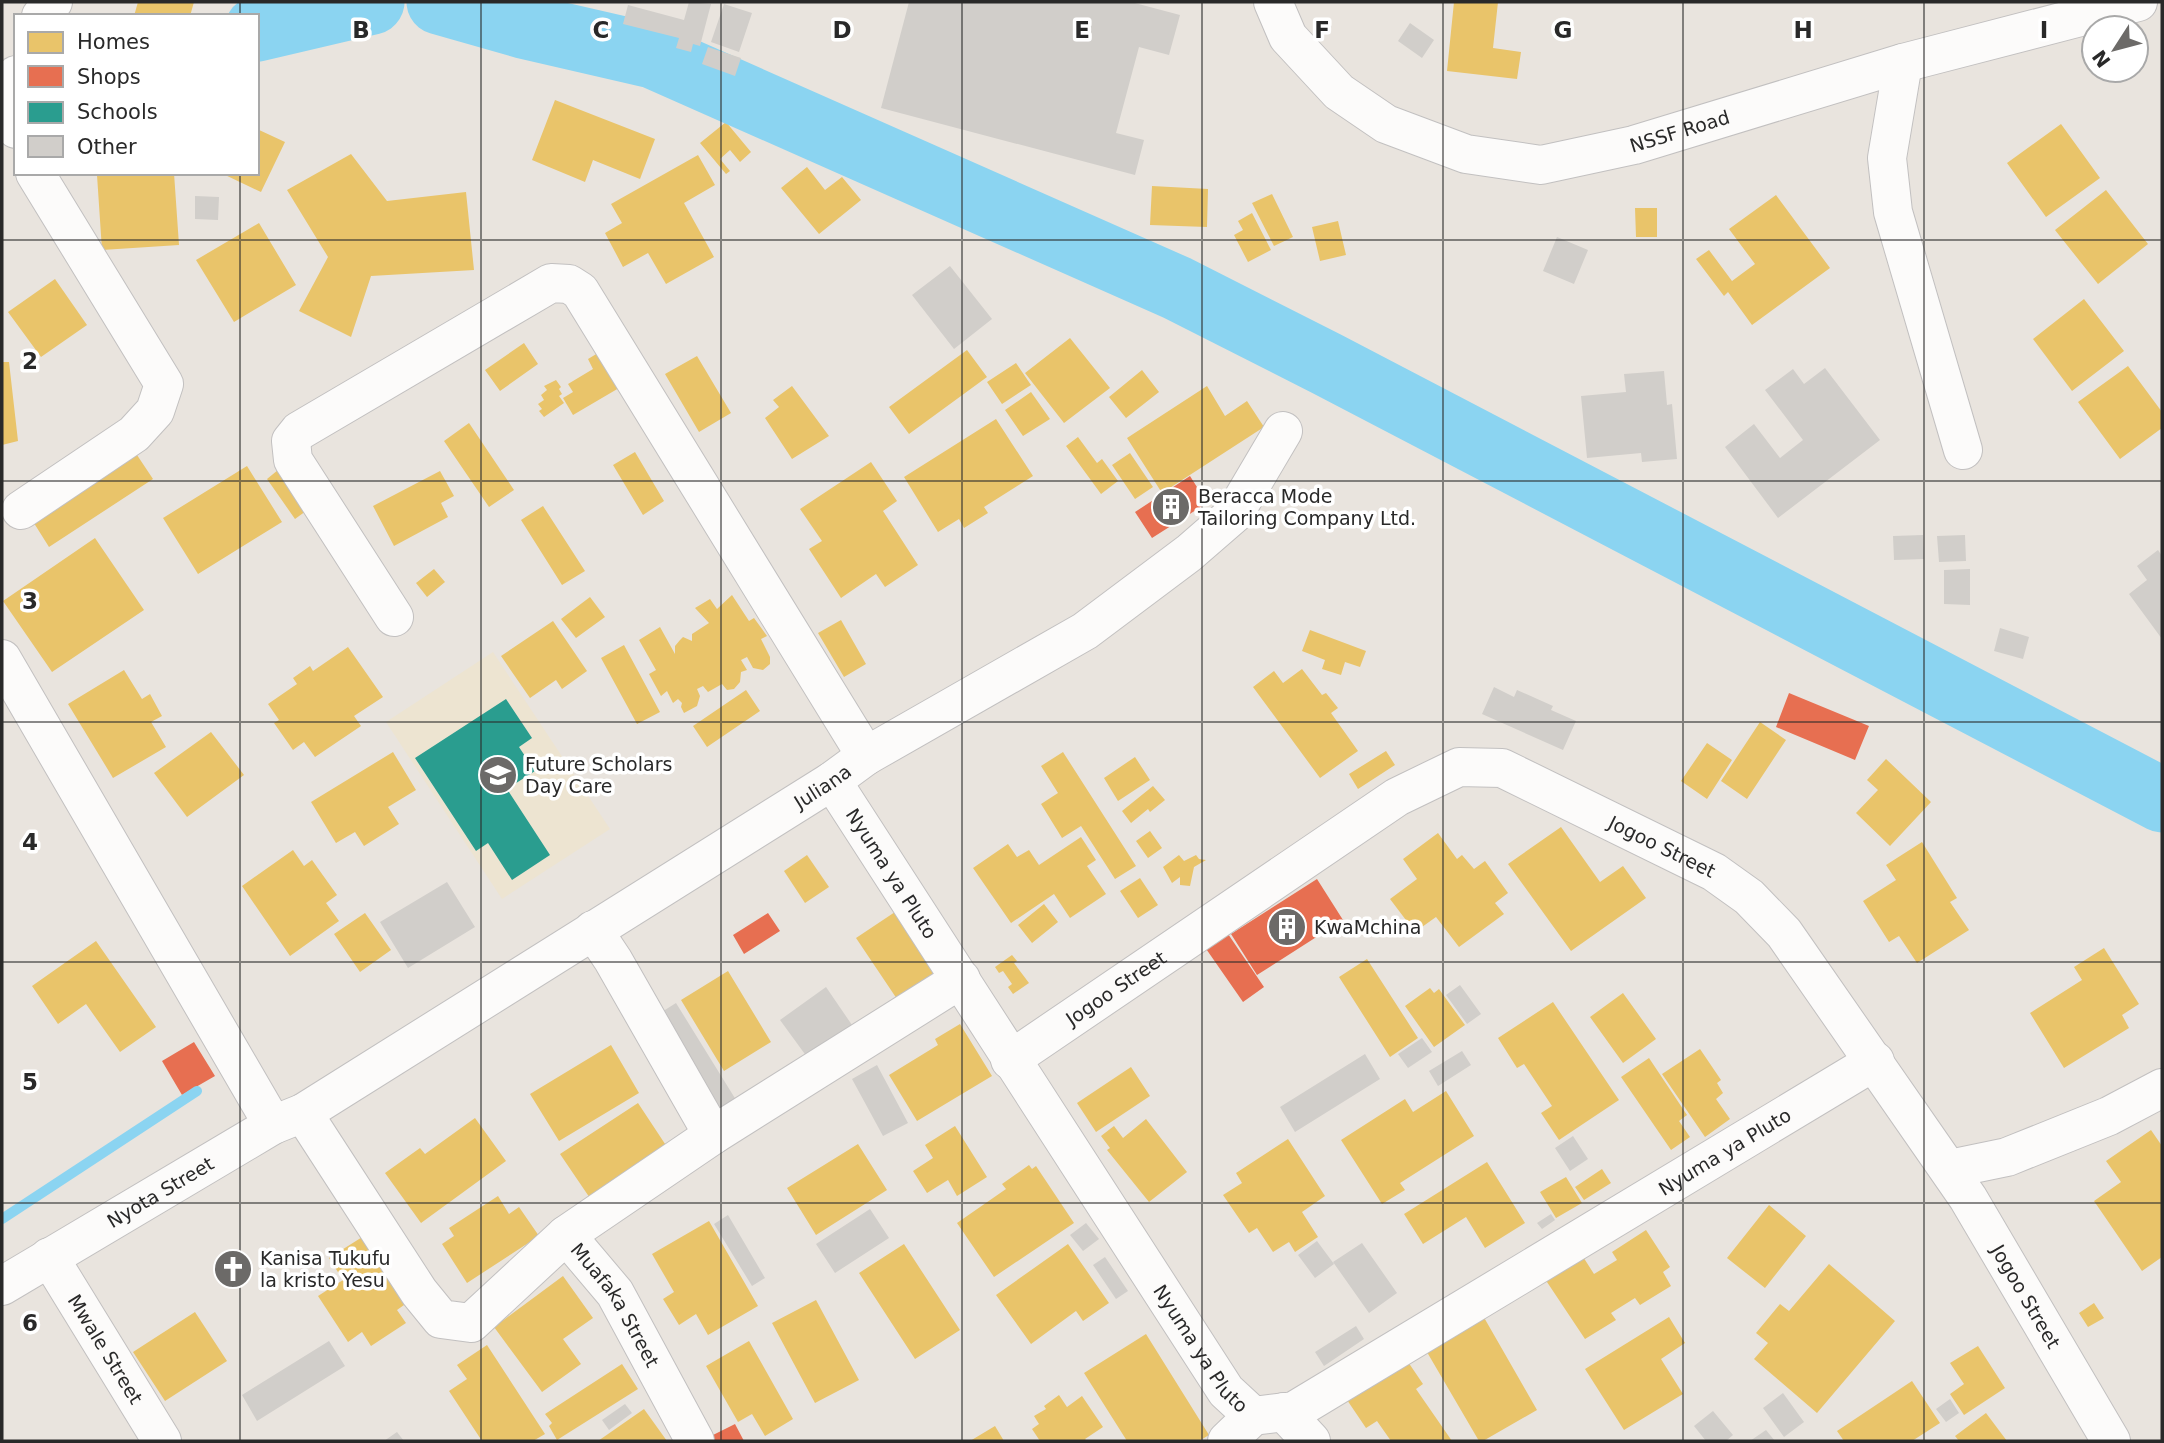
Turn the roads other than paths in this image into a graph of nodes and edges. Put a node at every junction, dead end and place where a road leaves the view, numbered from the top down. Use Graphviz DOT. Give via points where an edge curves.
graph roads {
  1 [pos="1273,2"];
  2 [pos="2138,2"];
  3 [pos="1903,63"];
  4 [pos="36,175"];
  5 [pos="1283,431"];
  6 [pos="1963,450"];
  7 [pos="22,510"];
  8 [pos="394,617"];
  9 [pos="2,659"];
  10 [pos="866,756"];
  11 [pos="831,780"];
  12 [pos="593,930"];
  13 [pos="961,979"];
  14 [pos="1010,1060"];
  15 [pos="1875,1061"];
  16 [pos="2162,1088"];
  17 [pos="299,1113"];
  18 [pos="713,1135"];
  19 [pos="1949,1169"];
  20 [pos="566,1235"];
  21 [pos="49,1257"];
  22 [pos="2,1286"];
  23 [pos="1255,1423"];
  24 [pos="162,1441"];
  25 [pos="695,1441"];
  26 [pos="1311,1441"];
  27 [pos="2111,1441"];
  1 -- 3 [label="street, NSSF Road" via="1288,37 1339,92 1386,124 1466,154 1541,165 1634,145"];
  2 -- 3 [label="street, NSSF Road"];
  3 -- 6 [label="street" via="1886,158 1893,212"];
  4 -- 7 [label="street" via="163,384 155,411 134,434"];
  5 -- 10 [label="street, Juliana" via="1234,514 1189,553 1085,631"];
  8 -- 10 [label="street" via="293,460 290,441 299,431 551,283 569,284 580,291"];
  9 -- 17 [label="street"];
  10 -- 11 [label="street, Juliana"];
  11 -- 12 [label="street, Juliana"];
  11 -- 13 [label="street, Nyuma ya Pluto"];
  12 -- 17 [label="street, Juliana"];
  12 -- 18 [label="street"];
  13 -- 14 [label="street, Nyuma ya Pluto"];
  13 -- 18 [label="street"];
  14 -- 15 [label="street, Jogoo Street" via="1396,797 1459,767 1502,768 1723,879 1749,897 1784,933"];
  14 -- 23 [label="street, Nyuma ya Pluto" via="1226,1391"];
  15 -- 19 [label="street, Jogoo Street"];
  15 -- 23 [label="street, Nyuma ya Pluto" via="1306,1404"];
  16 -- 19 [label="street" via="2109,1116 2007,1157"];
  17 -- 20 [label="street, Muafaka Street" via="441,1319 471,1323"];
  17 -- 21 [label="street, Nyota Street"];
  18 -- 20 [label="street"];
  19 -- 27 [label="street, Jogoo Street"];
  20 -- 25 [label="street, Muafaka Street" via="615,1293"];
  21 -- 22 [label="street, Nyota Street"];
  21 -- 24 [label="street, Mwale Street"];
  23 -- 26 [label="street"];
}
